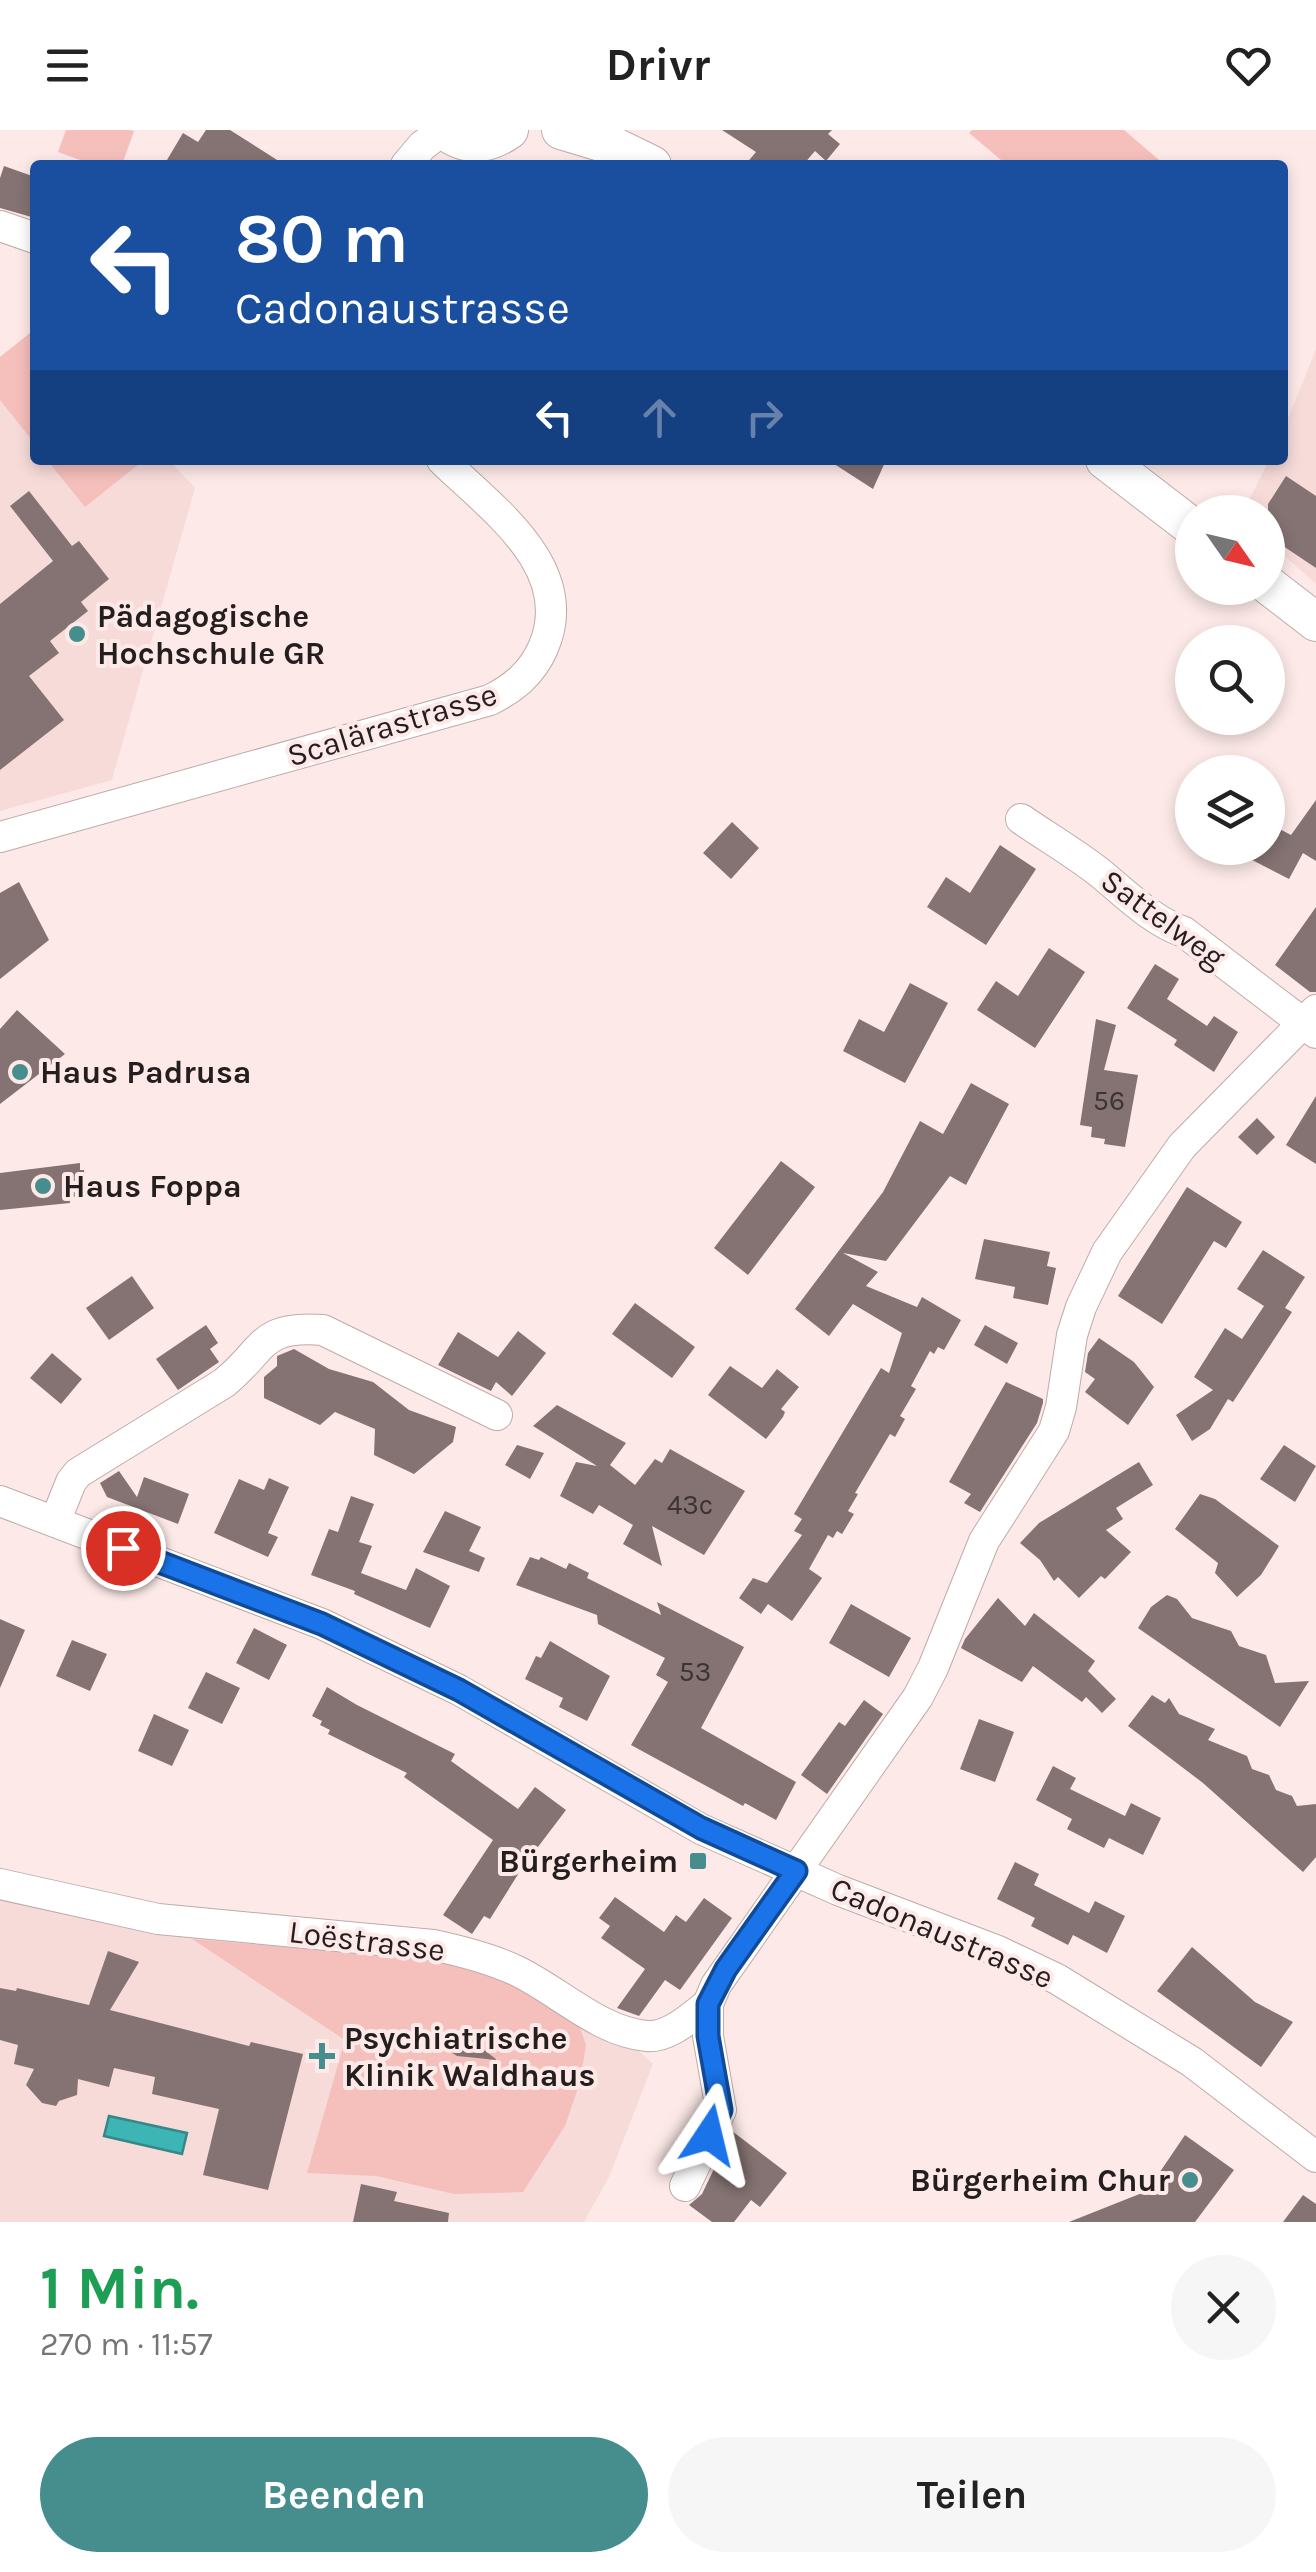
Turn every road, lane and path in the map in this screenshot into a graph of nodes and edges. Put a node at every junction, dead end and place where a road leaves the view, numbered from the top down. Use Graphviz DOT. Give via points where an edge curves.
graph roads {
  1 [pos="444,130"];
  2 [pos="508,130"];
  3 [pos="561,130"];
  4 [pos="410,160"];
  5 [pos="642,160"];
  6 [pos="0,226"];
  7 [pos="30,236"];
  8 [pos="447,465"];
  9 [pos="1111,465"];
  10 [pos="1175,514"];
  11 [pos="1285,597"];
  12 [pos="1316,622"];
  13 [pos="1021,819"];
  14 [pos="0,836"];
  15 [pos="1312,1022"];
  16 [pos="498,1415"];
  17 [pos="0,1501"];
  18 [pos="56,1522"];
  19 [pos="796,1871"];
  20 [pos="0,1884"];
  21 [pos="708,2004"];
  22 [pos="1316,2157"];
  23 [pos="685,2186"];
  1 -- 2 [label="main road" via="483,143"];
  1 -- 4 [label="street"];
  3 -- 5 [label="main road"];
  6 -- 7 [label="street"];
  8 -- 14 [label="street, Scalärastrasse" via="524,541 546,576 552,618 525,677 475,704"];
  9 -- 10 [label="main road"];
  11 -- 12 [label="main road"];
  13 -- 15 [label="street, Sattelweg"];
  15 -- 19 [label="street" via="1182,1146 1107,1252 1072,1335 1054,1431 984,1541 934,1668 910,1710"];
  16 -- 18 [label="street" via="323,1330 299,1328 260,1343 224,1383 78,1473"];
  17 -- 18 [label="street, Cadonaustrasse"];
  18 -- 19 [label="street, Cadonaustrasse" via="322,1624 459,1690 701,1828"];
  19 -- 21 [label="street"];
  19 -- 22 [label="street, Cadonaustrasse" via="1057,1979 1178,2053"];
  20 -- 21 [label="street, Loëstrasse" via="158,1919 451,1949 516,1970 615,2028 650,2037"];
  21 -- 23 [label="street" via="721,2110"];
}
